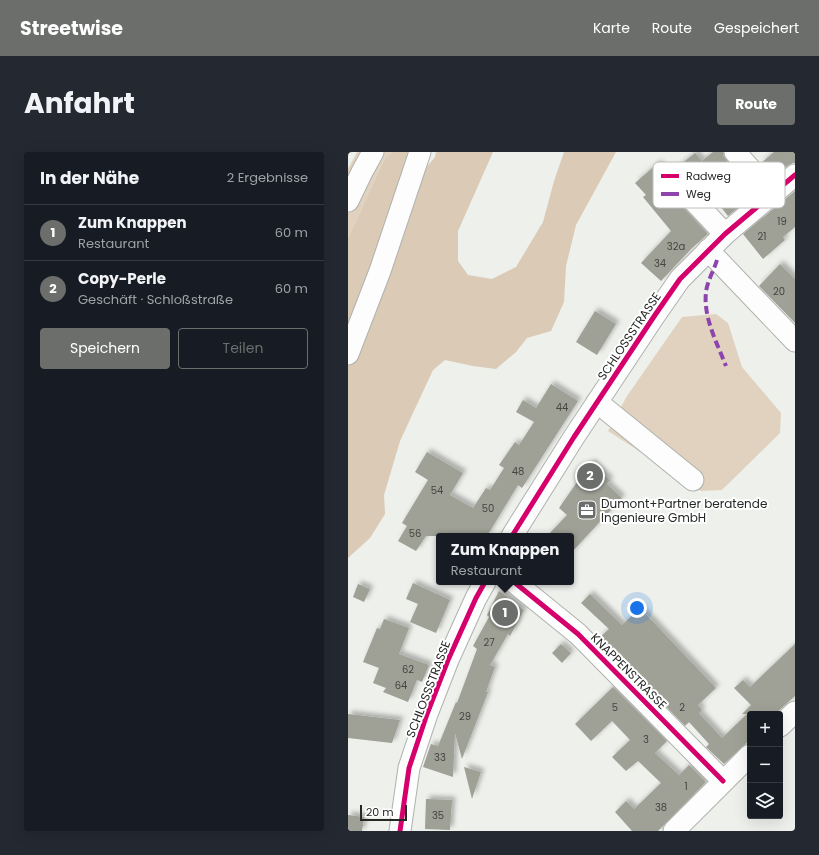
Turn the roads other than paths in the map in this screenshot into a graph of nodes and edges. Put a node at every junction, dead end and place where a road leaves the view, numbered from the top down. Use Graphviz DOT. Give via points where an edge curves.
graph roads {
  1 [pos="373,152"];
  2 [pos="420,152"];
  3 [pos="735,152"];
  4 [pos="744,162"];
  5 [pos="795,175"];
  6 [pos="785,184"];
  7 [pos="348,201"];
  8 [pos="700,208"];
  9 [pos="756,208"];
  10 [pos="725,234"];
  11 [pos="708,250"];
  12 [pos="795,341"];
  13 [pos="348,354"];
  14 [pos="597,402"];
  15 [pos="693,480"];
  16 [pos="514,533"];
  17 [pos="482,585"];
  18 [pos="518,585"];
  19 [pos="795,712"];
  20 [pos="783,723"];
  21 [pos="747,758"];
  22 [pos="724,781"];
  23 [pos="682,828"];
  24 [pos="400,831"];
  1 -- 7 [label="street"];
  2 -- 13 [label="street" via="380,271"];
  3 -- 4 [label="street"];
  5 -- 6 [label="street, SCHLOSSSTRASSE"];
  8 -- 10 [label="street"];
  9 -- 10 [label="street, SCHLOSSSTRASSE"];
  10 -- 11 [label="street, SCHLOSSSTRASSE"];
  11 -- 12 [label="street"];
  11 -- 14 [label="street, SCHLOSSSTRASSE" via="680,280"];
  14 -- 15 [label="street"];
  14 -- 16 [label="street, SCHLOSSSTRASSE"];
  17 -- 24 [label="street, SCHLOSSSTRASSE" via="448,660 427,714 409,768"];
  18 -- 22 [label="street, KNAPPENSTRASSE" via="578,634"];
  19 -- 20 [label="street"];
  21 -- 22 [label="street"];
  22 -- 23 [label="street"];
}
